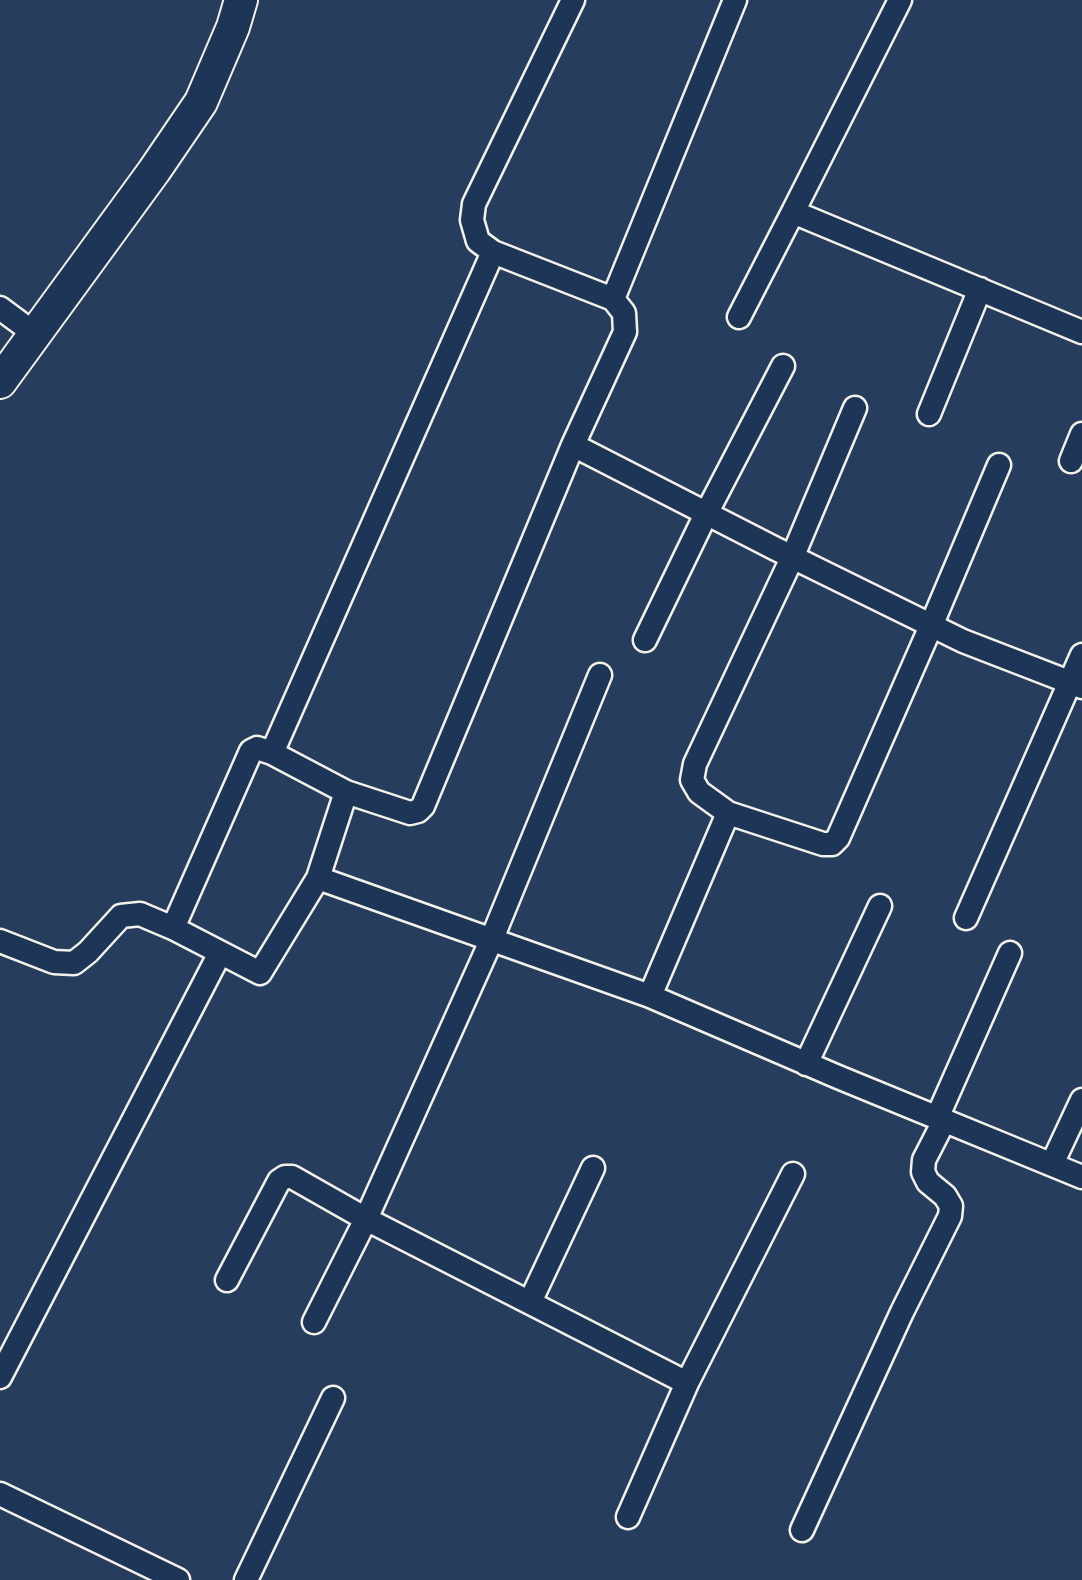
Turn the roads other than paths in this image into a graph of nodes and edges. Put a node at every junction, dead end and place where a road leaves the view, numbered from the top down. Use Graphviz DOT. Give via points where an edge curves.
graph roads {
  1 [pos="241,0"];
  2 [pos="573,0"];
  3 [pos="735,0"];
  4 [pos="900,0"];
  5 [pos="793,212"];
  6 [pos="493,252"];
  7 [pos="980,289"];
  8 [pos="613,299"];
  9 [pos="0,308"];
  10 [pos="739,316"];
  11 [pos="1082,332"];
  12 [pos="35,334"];
  13 [pos="783,366"];
  14 [pos="0,382"];
  15 [pos="855,408"];
  16 [pos="929,414"];
  17 [pos="1082,434"];
  18 [pos="573,445"];
  19 [pos="1071,461"];
  20 [pos="999,465"];
  21 [pos="706,514"];
  22 [pos="792,558"];
  23 [pos="931,626"];
  24 [pos="645,640"];
  25 [pos="1082,655"];
  26 [pos="600,675"];
  27 [pos="1076,685"];
  28 [pos="273,753"];
  29 [pos="346,792"];
  30 [pos="729,813"];
  31 [pos="318,878"];
  32 [pos="880,906"];
  33 [pos="966,918"];
  34 [pos="173,927"];
  35 [pos="491,940"];
  36 [pos="0,941"];
  37 [pos="220,953"];
  38 [pos="1010,954"];
  39 [pos="650,996"];
  40 [pos="806,1064"];
  41 [pos="1082,1100"];
  42 [pos="940,1120"];
  43 [pos="1052,1164"];
  44 [pos="593,1168"];
  45 [pos="793,1174"];
  46 [pos="1082,1177"];
  47 [pos="366,1218"];
  48 [pos="227,1280"];
  49 [pos="530,1302"];
  50 [pos="314,1322"];
  51 [pos="0,1377"];
  52 [pos="687,1383"];
  53 [pos="333,1398"];
  54 [pos="0,1494"];
  55 [pos="628,1517"];
  56 [pos="802,1530"];
  57 [pos="178,1580"];
  58 [pos="246,1580"];
  1 -- 12 [label="street" via="201,102"];
  2 -- 6 [label="street" via="474,204 471,220 478,241"];
  3 -- 8 [label="street"];
  4 -- 5 [label="street"];
  5 -- 7 [label="street"];
  5 -- 10 [label="street"];
  6 -- 8 [label="street"];
  6 -- 28 [label="street"];
  7 -- 11 [label="street"];
  7 -- 16 [label="street"];
  8 -- 18 [label="street" via="624,313 626,332"];
  9 -- 12 [label="street"];
  12 -- 14 [label="street"];
  13 -- 21 [label="street"];
  15 -- 22 [label="street"];
  17 -- 19 [label="street"];
  18 -- 21 [label="street"];
  18 -- 29 [label="street" via="423,806 410,813"];
  20 -- 23 [label="street"];
  21 -- 22 [label="street"];
  21 -- 24 [label="street"];
  22 -- 23 [label="street"];
  22 -- 30 [label="street" via="695,764 692,780 699,792"];
  23 -- 27 [label="street"];
  23 -- 30 [label="street" via="832,844"];
  25 -- 27 [label="street"];
  26 -- 35 [label="street"];
  27 -- 33 [label="street"];
  28 -- 29 [label="street"];
  28 -- 34 [label="street" via="257,748 251,751"];
  29 -- 31 [label="street"];
  30 -- 39 [label="street"];
  31 -- 35 [label="street"];
  31 -- 37 [label="street" via="260,973"];
  32 -- 40 [label="street"];
  34 -- 36 [label="street" via="140,914 121,916 74,963 54,962"];
  34 -- 37 [label="street"];
  35 -- 39 [label="street"];
  35 -- 47 [label="street"];
  37 -- 51 [label="street"];
  38 -- 42 [label="street"];
  39 -- 40 [label="street"];
  40 -- 42 [label="street"];
  41 -- 43 [label="street"];
  42 -- 43 [label="street"];
  42 -- 56 [label="street" via="923,1172 928,1182 945,1196 951,1206 950,1216"];
  43 -- 46 [label="street"];
  44 -- 49 [label="street"];
  45 -- 52 [label="street"];
  47 -- 48 [label="street" via="292,1177 285,1177 279,1181"];
  47 -- 49 [label="street"];
  47 -- 50 [label="street"];
  49 -- 52 [label="street"];
  52 -- 55 [label="street"];
  53 -- 58 [label="street"];
  54 -- 57 [label="street"];
}
